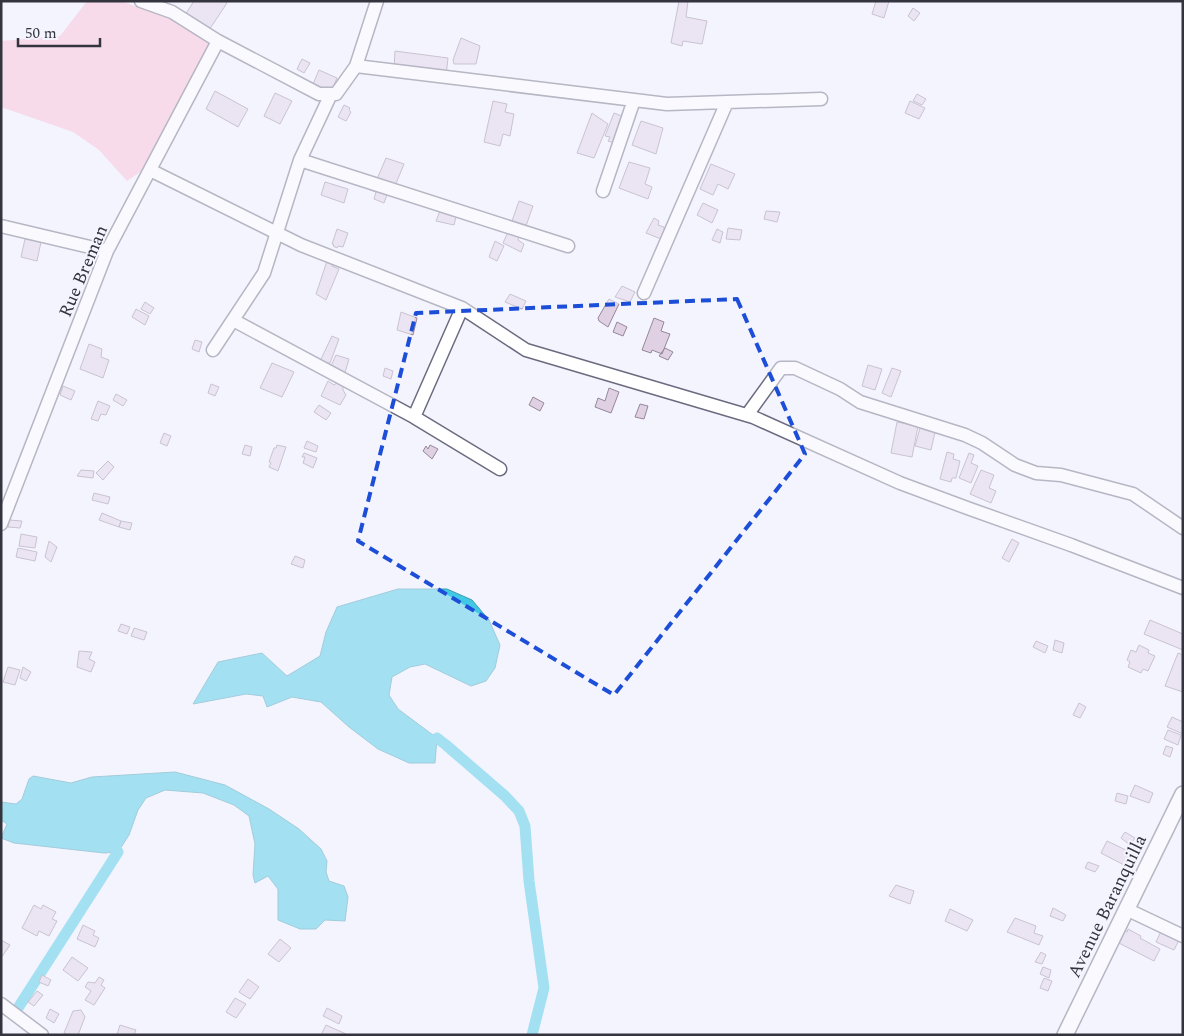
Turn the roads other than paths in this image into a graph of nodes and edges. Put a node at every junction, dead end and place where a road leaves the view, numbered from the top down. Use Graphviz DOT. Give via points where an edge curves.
graph roads {
  1 [pos="141,1"];
  2 [pos="377,1"];
  3 [pos="218,41"];
  4 [pos="356,66"];
  5 [pos="332,94"];
  6 [pos="821,99"];
  7 [pos="634,100"];
  8 [pos="727,102"];
  9 [pos="300,160"];
  10 [pos="150,170"];
  11 [pos="603,191"];
  12 [pos="1,226"];
  13 [pos="277,233"];
  14 [pos="568,246"];
  15 [pos="107,251"];
  16 [pos="644,293"];
  17 [pos="462,308"];
  18 [pos="233,320"];
  19 [pos="214,350"];
  20 [pos="747,415"];
  21 [pos="414,417"];
  22 [pos="500,469"];
  23 [pos="1,524"];
  24 [pos="1183,528"];
  25 [pos="1183,588"];
  26 [pos="1183,794"];
  27 [pos="1126,909"];
  28 [pos="1183,936"];
  29 [pos="1,1004"];
  30 [pos="42,1035"];
  31 [pos="1065,1035"];
  1 -- 3 [label="street" via="172,12"];
  2 -- 4 [label="street"];
  3 -- 5 [label="street" via="319,94"];
  3 -- 10 [label="street, Rue Breman"];
  4 -- 5 [label="street" via="336,94"];
  4 -- 7 [label="street"];
  5 -- 9 [label="street"];
  6 -- 8 [label="street"];
  7 -- 8 [label="street" via="667,104"];
  7 -- 11 [label="street"];
  8 -- 16 [label="street"];
  9 -- 13 [label="street"];
  9 -- 14 [label="street"];
  10 -- 13 [label="street"];
  10 -- 15 [label="street, Rue Breman"];
  12 -- 15 [label="street"];
  13 -- 17 [label="street"];
  13 -- 18 [label="street" via="264,273"];
  15 -- 23 [label="street, Rue Breman"];
  17 -- 20 [label="street" via="526,350"];
  17 -- 21 [label="street"];
  18 -- 19 [label="street"];
  18 -- 21 [label="street"];
  20 -- 24 [label="street" via="780,368 796,368 860,402 965,435 1015,465 1036,473 1061,475 1134,494"];
  20 -- 25 [label="street" via="900,483"];
  21 -- 22 [label="street"];
  26 -- 27 [label="main road, Avenue Baranquilla"];
  27 -- 28 [label="street"];
  27 -- 31 [label="main road, Avenue Baranquilla"];
  29 -- 30 [label="street"];
}
